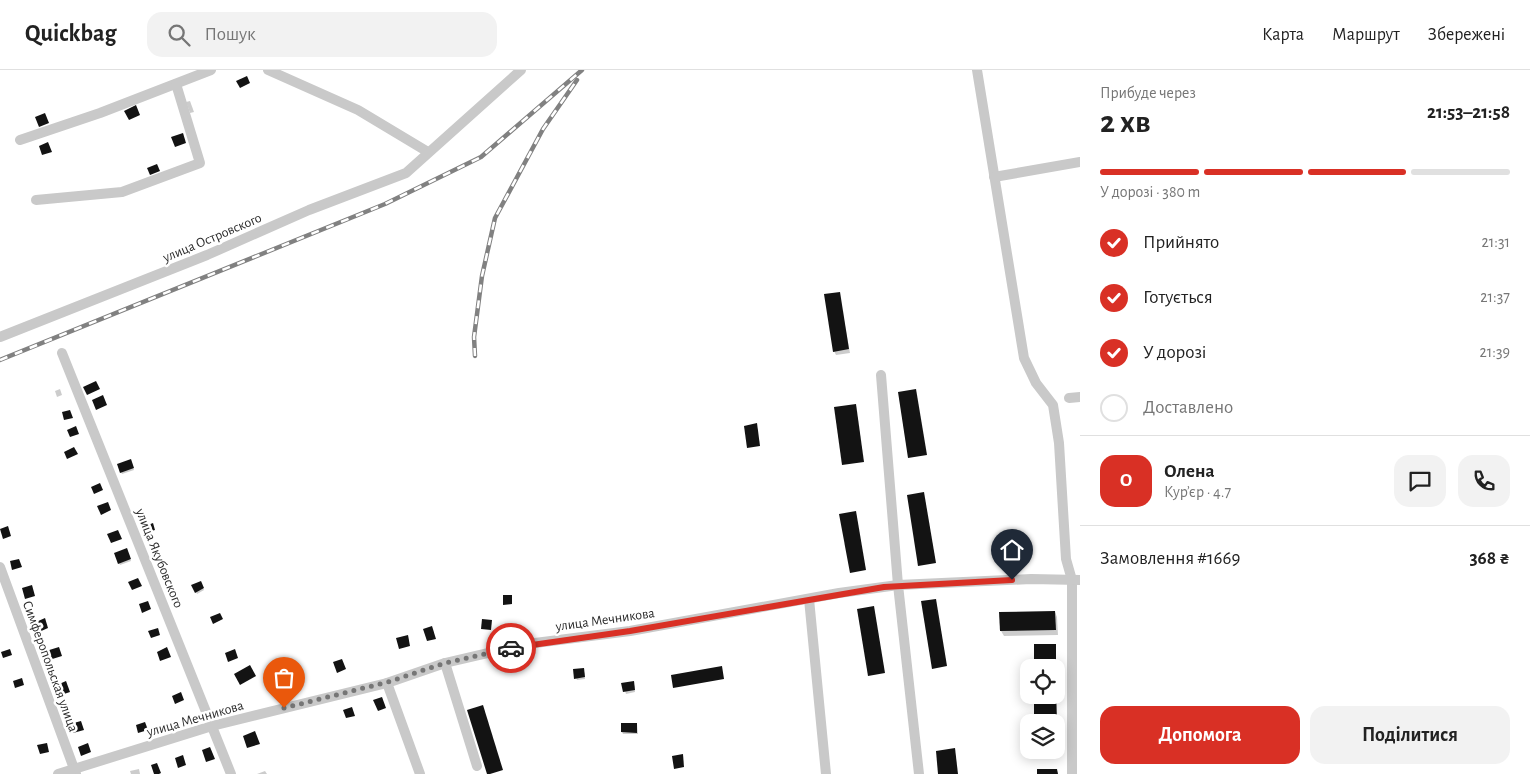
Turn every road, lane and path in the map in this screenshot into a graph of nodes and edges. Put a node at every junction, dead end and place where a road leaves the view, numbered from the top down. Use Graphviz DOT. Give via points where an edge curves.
graph roads {
  1 [pos="211,70"];
  2 [pos="268,70"];
  3 [pos="520,70"];
  4 [pos="976,70"];
  5 [pos="199,72"];
  6 [pos="176,84"];
  7 [pos="20,140"];
  8 [pos="428,152"];
  9 [pos="1080,162"];
  10 [pos="994,177"];
  11 [pos="36,200"];
  12 [pos="0,337"];
  13 [pos="62,353"];
  14 [pos="881,375"];
  15 [pos="0,567"];
  16 [pos="1076,580"];
  17 [pos="898,585"];
  18 [pos="809,598"];
  19 [pos="445,663"];
  20 [pos="388,682"];
  21 [pos="212,726"];
  22 [pos="477,766"];
  23 [pos="75,772"];
  24 [pos="58,774"];
  25 [pos="231,774"];
  26 [pos="420,774"];
  27 [pos="826,774"];
  28 [pos="919,774"];
  29 [pos="1072,774"];
  1 -- 5 [label="street"];
  2 -- 8 [label="street" via="358,110"];
  3 -- 8 [label="street, улица Островского"];
  4 -- 10 [label="street"];
  5 -- 6 [label="street"];
  6 -- 7 [label="street"];
  6 -- 11 [label="street" via="200,163 122,192"];
  8 -- 12 [label="street, улица Островского" via="406,173"];
  9 -- 10 [label="street"];
  10 -- 16 [label="street" via="1024,358 1036,383 1053,405 1059,443 1066,558"];
  13 -- 21 [label="street, улица Якубовского"];
  14 -- 17 [label="street"];
  15 -- 23 [label="street, Симферопольская улица"];
  16 -- 17 [label="street, улица Мечникова"];
  16 -- 29 [label="street"];
  17 -- 18 [label="street, улица Мечникова"];
  17 -- 28 [label="street"];
  18 -- 19 [label="street, улица Мечникова" via="630,631 527,644"];
  18 -- 27 [label="street"];
  19 -- 20 [label="street, улица Мечникова"];
  19 -- 22 [label="street"];
  20 -- 21 [label="street, улица Мечникова"];
  20 -- 26 [label="street"];
  21 -- 23 [label="street, улица Мечникова"];
  21 -- 25 [label="street, улица Якубовского"];
  23 -- 24 [label="street, улица Мечникова"];
}
